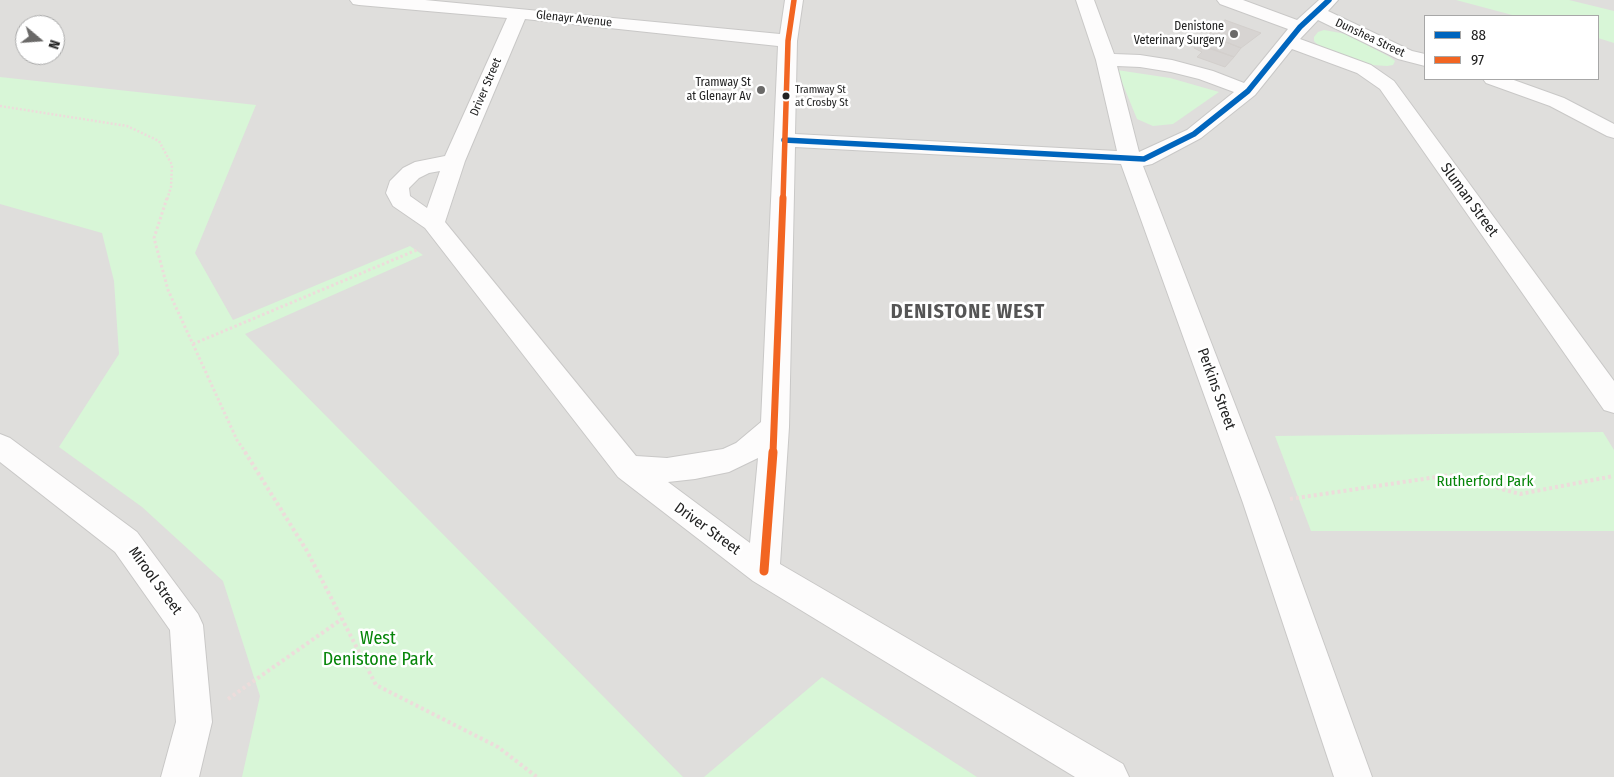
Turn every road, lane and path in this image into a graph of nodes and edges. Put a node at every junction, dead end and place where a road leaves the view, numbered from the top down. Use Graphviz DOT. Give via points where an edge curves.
graph roads {
  1 [pos="359,0"];
  2 [pos="794,0"];
  3 [pos="1084,0"];
  4 [pos="1226,0"];
  5 [pos="1322,6"];
  6 [pos="518,13"];
  7 [pos="1294,34"];
  8 [pos="788,41"];
  9 [pos="1423,59"];
  10 [pos="1106,60"];
  11 [pos="1496,80"];
  12 [pos="1387,85"];
  13 [pos="1248,91"];
  14 [pos="0,106"];
  15 [pos="1614,132"];
  16 [pos="784,140"];
  17 [pos="1130,159"];
  18 [pos="454,161"];
  19 [pos="439,230"];
  20 [pos="193,344"];
  21 [pos="1614,402"];
  22 [pos="775,427"];
  23 [pos="0,446"];
  24 [pos="628,468"];
  25 [pos="1614,476"];
  26 [pos="1258,503"];
  27 [pos="764,571"];
  28 [pos="342,619"];
  29 [pos="194,722"];
  30 [pos="180,777"];
  31 [pos="537,777"];
  32 [pos="1110,777"];
  33 [pos="1353,777"];
  1 -- 6 [label="street, Glenayr Avenue"];
  2 -- 8 [label="street"];
  3 -- 10 [label="street, Perkins Street"];
  4 -- 7 [label="street, Sluman Street"];
  5 -- 7 [label="street"];
  5 -- 9 [label="street, Dunshea Street" via="1405,55"];
  6 -- 8 [label="street, Glenayr Avenue"];
  6 -- 18 [label="street, Driver Street"];
  7 -- 12 [label="street, Sluman Street" via="1364,69"];
  7 -- 13 [label="street"];
  8 -- 16 [label="street"];
  9 -- 12 [label="street"];
  10 -- 13 [label="street" via="1172,66"];
  10 -- 17 [label="street, Perkins Street"];
  11 -- 15 [label="street" via="1557,102"];
  12 -- 21 [label="street, Sluman Street"];
  13 -- 17 [label="street" via="1194,134 1144,159"];
  14 -- 20 [label="path" via="127,126 159,141 172,165 171,187 154,238 168,290"];
  16 -- 17 [label="street"];
  16 -- 22 [label="street"];
  17 -- 26 [label="street, Perkins Street"];
  18 -- 19 [label="street, Driver Street"];
  18 -- 19 [label="street, Driver Street" via="422,167 398,186 401,201"];
  19 -- 20 [label="path"];
  19 -- 24 [label="street, Driver Street"];
  20 -- 28 [label="path" via="237,440 307,551"];
  22 -- 24 [label="street" via="746,451 729,460 695,468"];
  22 -- 27 [label="street"];
  23 -- 29 [label="street, Mirool Street" via="126,542 186,625"];
  24 -- 27 [label="street, Driver Street"];
  25 -- 26 [label="path" via="1520,494 1450,475"];
  26 -- 33 [label="street, Perkins Street"];
  27 -- 32 [label="street, Driver Street"];
  28 -- 29 [label="path"];
  28 -- 31 [label="path" via="376,685 498,747"];
  29 -- 30 [label="street, Mirool Street"];
}
